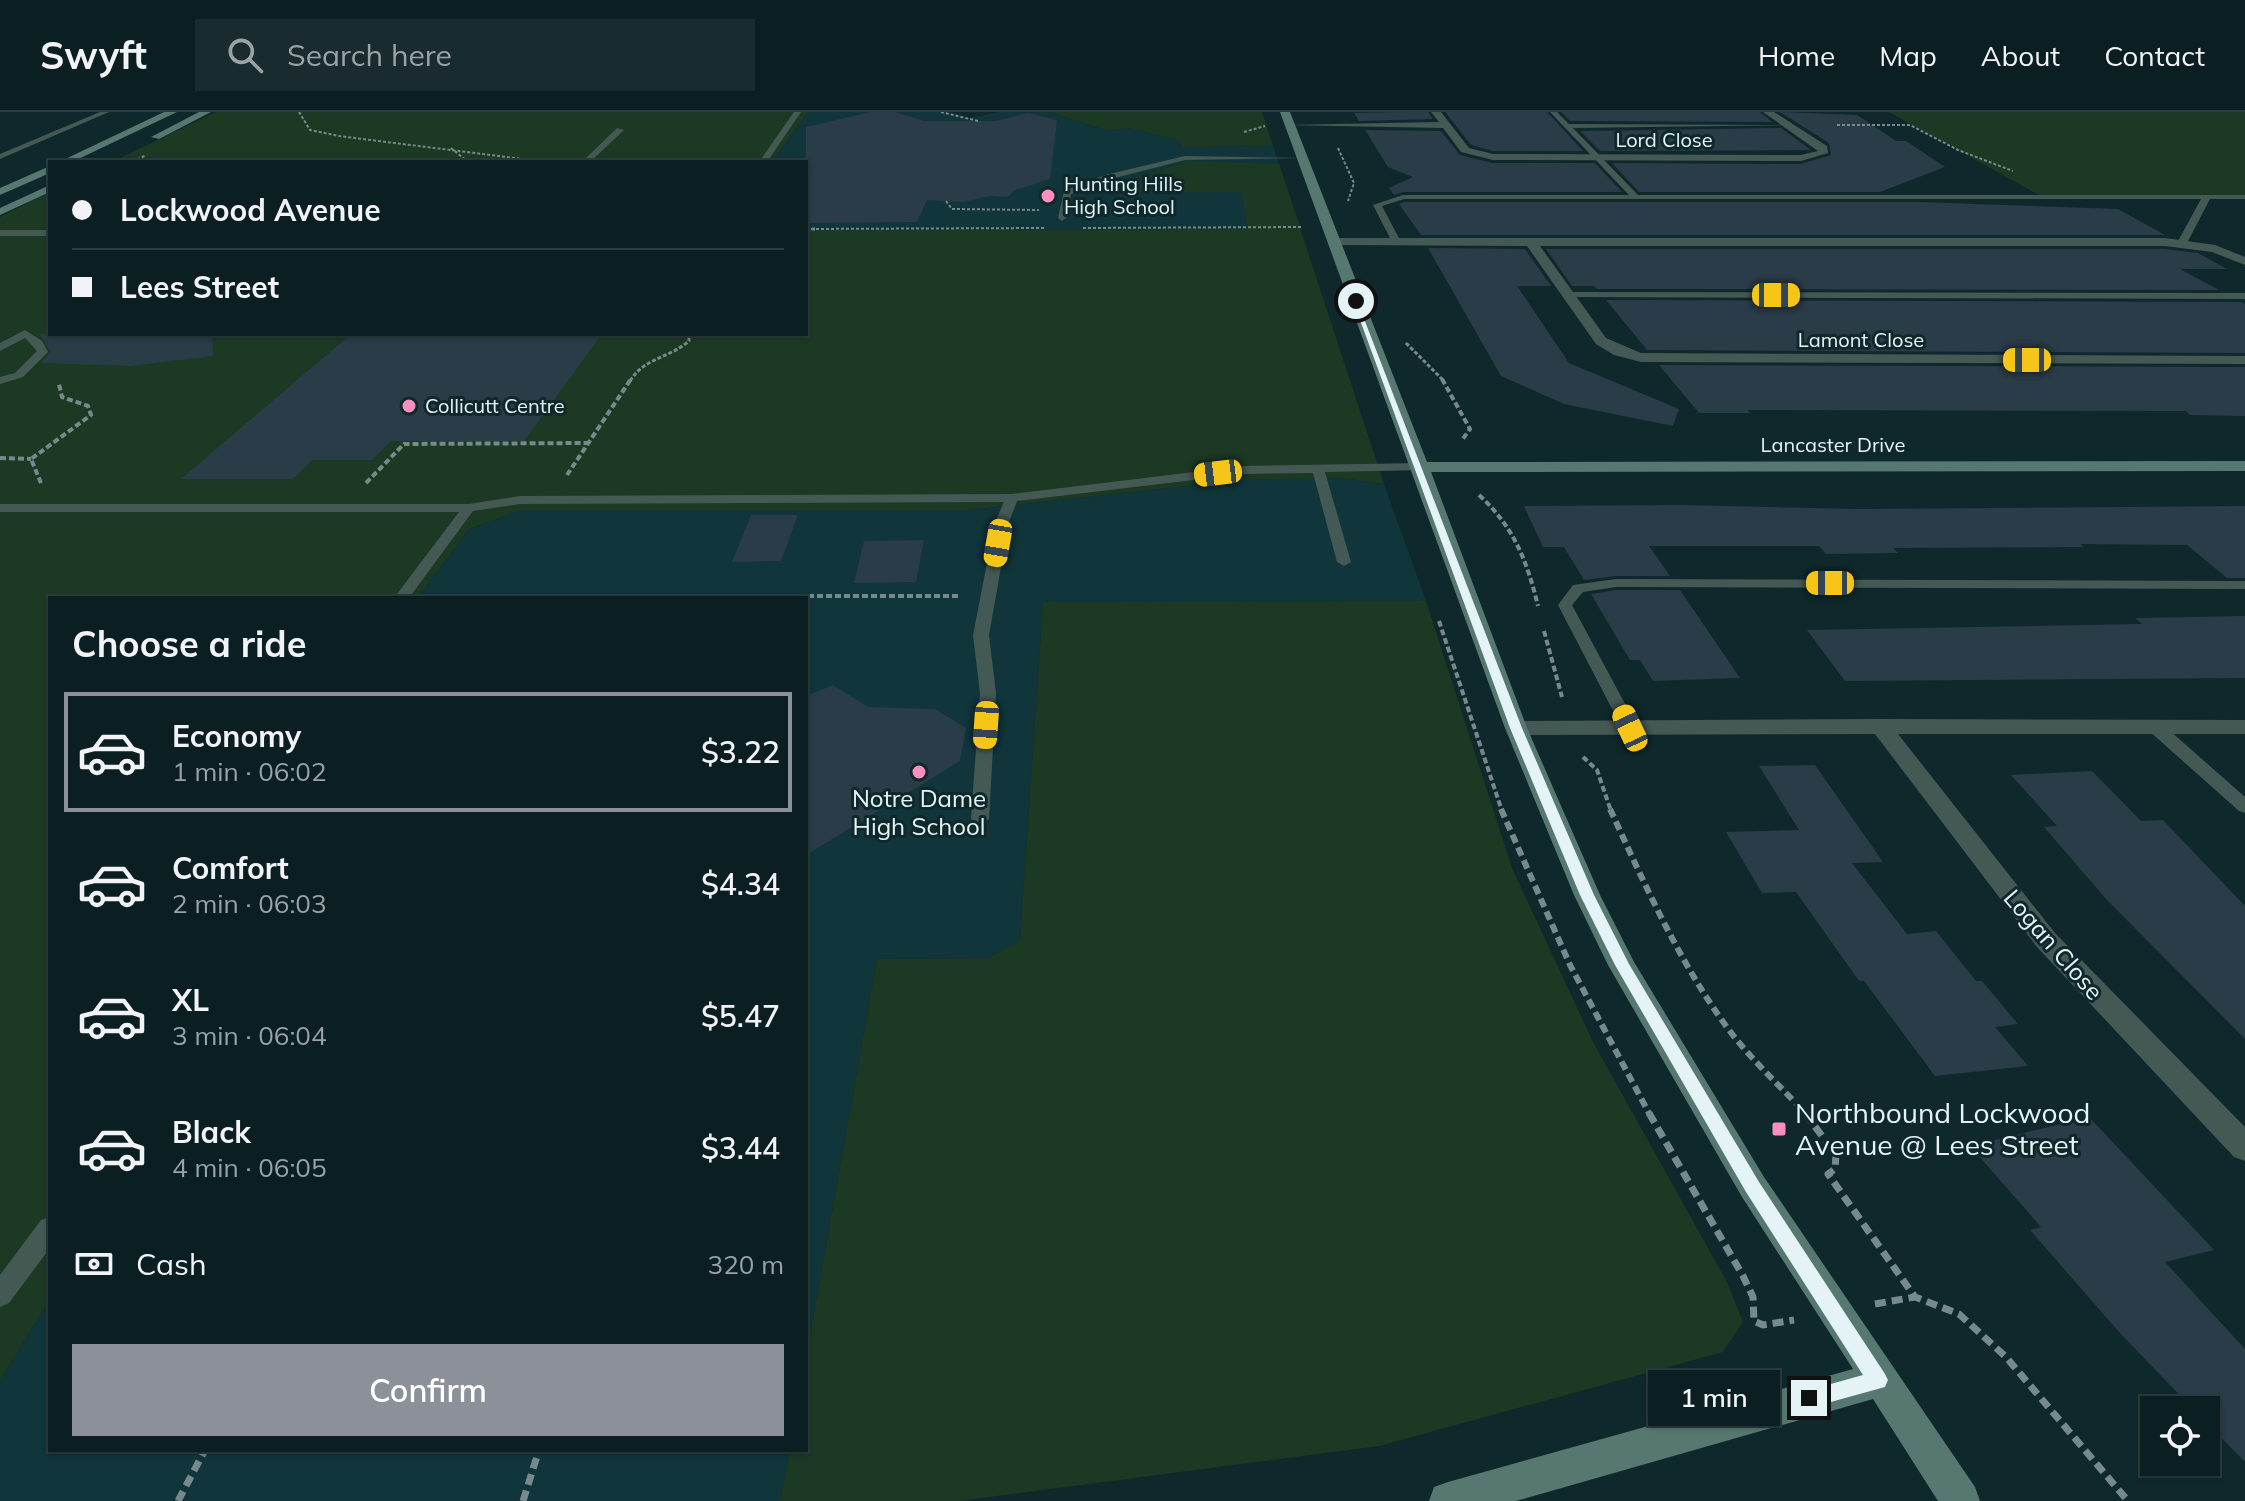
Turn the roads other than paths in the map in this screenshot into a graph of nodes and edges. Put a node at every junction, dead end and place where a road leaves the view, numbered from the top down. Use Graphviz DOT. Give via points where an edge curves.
graph roads {
  1 [pos="106,112"];
  2 [pos="172,112"];
  3 [pos="206,112"];
  4 [pos="798,112"];
  5 [pos="1436,112"];
  6 [pos="1553,112"];
  7 [pos="1768,112"];
  8 [pos="1287,119"];
  9 [pos="1446,125"];
  10 [pos="1788,125"];
  11 [pos="1566,126"];
  12 [pos="620,130"];
  13 [pos="142,143"];
  14 [pos="0,157"];
  15 [pos="1301,158"];
  16 [pos="1598,158"];
  17 [pos="68,160"];
  18 [pos="588,160"];
  19 [pos="764,160"];
  20 [pos="48,170"];
  21 [pos="48,189"];
  22 [pos="0,192"];
  23 [pos="1636,197"];
  24 [pos="2207,197"];
  25 [pos="2245,197"];
  26 [pos="0,212"];
  27 [pos="1062,218"];
  28 [pos="0,233"];
  29 [pos="48,233"];
  30 [pos="1334,242"];
  31 [pos="1396,242"];
  32 [pos="1531,242"];
  33 [pos="2182,243"];
  34 [pos="2245,261"];
  35 [pos="1568,295"];
  36 [pos="2245,296"];
  37 [pos="0,348"];
  38 [pos="2245,360"];
  39 [pos="0,381"];
  40 [pos="2245,466"];
  41 [pos="1421,467"];
  42 [pos="1318,469"];
  43 [pos="1012,498"];
  44 [pos="0,508"];
  45 [pos="469,508"];
  46 [pos="1344,562"];
  47 [pos="2245,585"];
  48 [pos="402,596"];
  49 [pos="1880,726"];
  50 [pos="2154,726"];
  51 [pos="2245,727"];
  52 [pos="1516,728"];
  53 [pos="1630,728"];
  54 [pos="2245,807"];
  55 [pos="980,819"];
  56 [pos="2245,1148"];
  57 [pos="48,1231"];
  58 [pos="0,1295"];
  59 [pos="1878,1380"];
  60 [pos="1448,1501"];
  61 [pos="1961,1501"];
  1 -- 14 [label="lane"];
  2 -- 17 [label="street"];
  3 -- 13 [label="street"];
  4 -- 19 [label="lane"];
  5 -- 9 [label="street, Lord Close"];
  6 -- 11 [label="lane"];
  7 -- 10 [label="street, Lord Close"];
  8 -- 9 [label="street"];
  8 -- 15 [label="street"];
  9 -- 16 [label="street, Lord Close" via="1461,147 1480,156"];
  10 -- 11 [label="lane"];
  10 -- 16 [label="street, Lord Close" via="1823,153 1801,158"];
  11 -- 16 [label="lane"];
  12 -- 18 [label="lane"];
  15 -- 27 [label="lane" via="1185,158 1159,163 1067,193"];
  15 -- 30 [label="street"];
  16 -- 23 [label="lane"];
  20 -- 22 [label="street"];
  21 -- 26 [label="street"];
  23 -- 24 [label="lane"];
  23 -- 31 [label="lane" via="1403,197 1377,205"];
  24 -- 25 [label="lane"];
  24 -- 33 [label="lane"];
  28 -- 29 [label="lane"];
  30 -- 31 [label="street"];
  30 -- 41 [label="street"];
  31 -- 32 [label="street"];
  32 -- 33 [label="street"];
  32 -- 35 [label="street, Lamont Close"];
  33 -- 34 [label="street"];
  35 -- 36 [label="lane"];
  35 -- 38 [label="street, Lamont Close" via="1605,344 1660,359"];
  37 -- 39 [label="lane" via="25,333 43,352 19,375"];
  40 -- 41 [label="street, Lancaster Drive"];
  41 -- 42 [label="lane"];
  41 -- 52 [label="street"];
  42 -- 43 [label="lane" via="1244,470"];
  42 -- 46 [label="lane"];
  43 -- 45 [label="lane" via="551,499"];
  43 -- 55 [label="lane" via="1002,522 981,635 988,693"];
  44 -- 45 [label="lane"];
  45 -- 48 [label="lane"];
  47 -- 53 [label="lane" via="1616,583 1578,588 1565,605"];
  49 -- 50 [label="street"];
  49 -- 53 [label="street"];
  49 -- 56 [label="street, Logan Close" via="2046,940"];
  50 -- 51 [label="street"];
  50 -- 54 [label="lane"];
  52 -- 53 [label="street"];
  52 -- 59 [label="street" via="1559,834 1622,965 1753,1187"];
  57 -- 58 [label="lane"];
  59 -- 60 [label="street"];
  59 -- 61 [label="street"];
}
